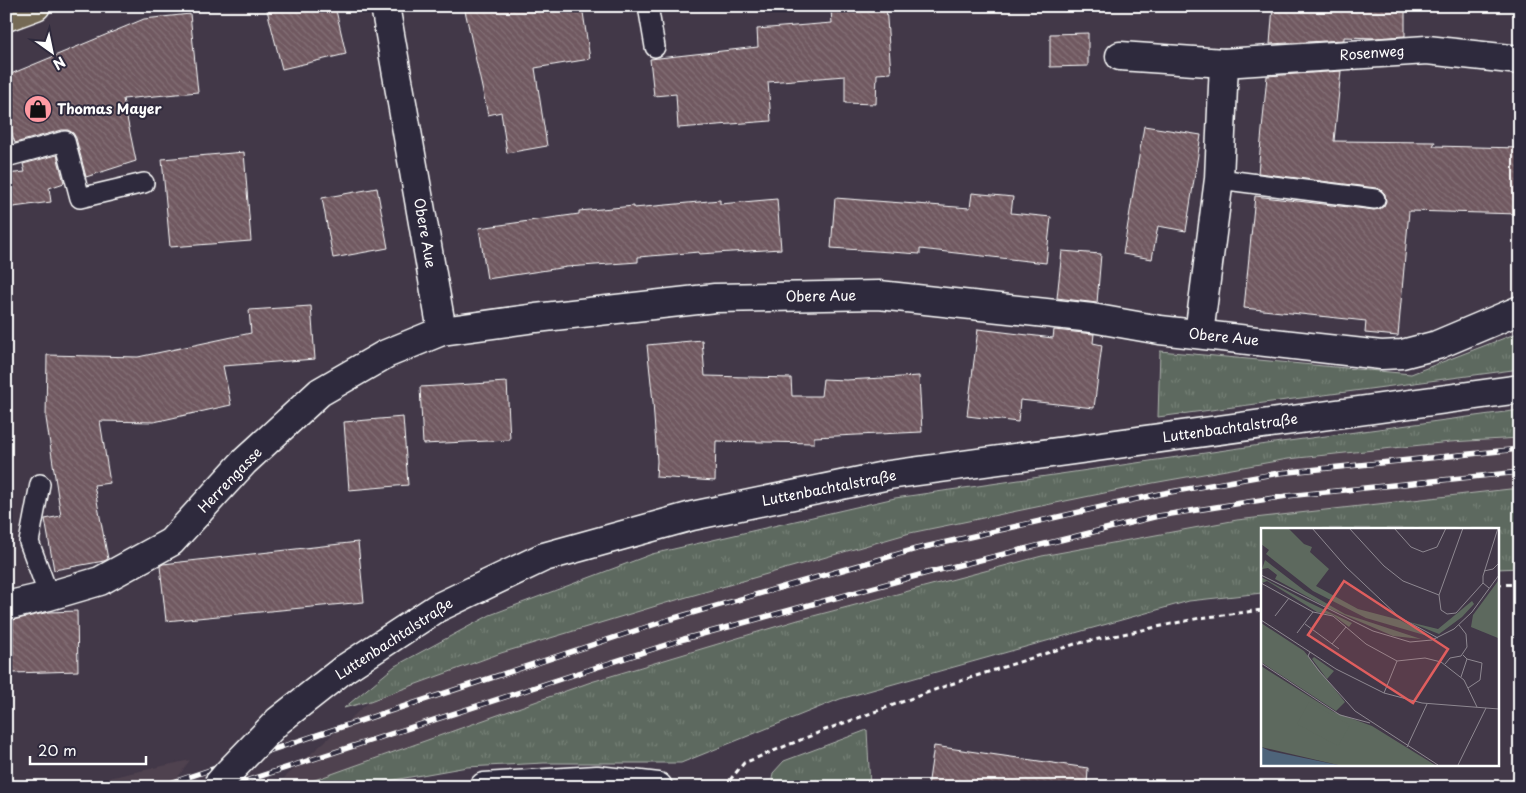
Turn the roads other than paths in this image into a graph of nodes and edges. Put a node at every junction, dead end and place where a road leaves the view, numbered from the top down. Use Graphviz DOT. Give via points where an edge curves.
graph roads {
  1 [pos="36,6"];
  2 [pos="385,6"];
  3 [pos="648,6"];
  4 [pos="6,17"];
  5 [pos="655,47"];
  6 [pos="1120,56"];
  7 [pos="1520,60"];
  8 [pos="1224,63"];
  9 [pos="6,157"];
  10 [pos="1219,179"];
  11 [pos="144,183"];
  12 [pos="1374,199"];
  13 [pos="1520,310"];
  14 [pos="442,331"];
  15 [pos="1199,334"];
  16 [pos="1520,389"];
  17 [pos="40,484"];
  18 [pos="49,596"];
  19 [pos="6,606"];
  20 [pos="216,787"];
  21 [pos="484,787"];
  22 [pos="658,787"];
  1 -- 4 [label="main road"];
  2 -- 14 [label="street, Obere Aue"];
  3 -- 5 [label="lane"];
  6 -- 8 [label="street, Rosenweg"];
  7 -- 8 [label="street, Rosenweg" via="1427,50"];
  8 -- 10 [label="street"];
  9 -- 11 [label="lane" via="65,141 80,198"];
  10 -- 12 [label="lane"];
  10 -- 15 [label="street"];
  13 -- 15 [label="street, Obere Aue" via="1437,345 1402,354 1381,355"];
  14 -- 15 [label="street, Obere Aue" via="715,298 879,295 1092,318"];
  14 -- 18 [label="street, Herrengasse" via="386,354 320,392 244,462 171,542 100,581"];
  16 -- 20 [label="street, Luttenbachtalstraße, bridge" via="889,475 692,516 544,557 437,608 344,669 278,721"];
  17 -- 18 [label="lane" via="29,542"];
  18 -- 19 [label="street, Herrengasse"];
  21 -- 22 [label="street" via="597,780"];
}
